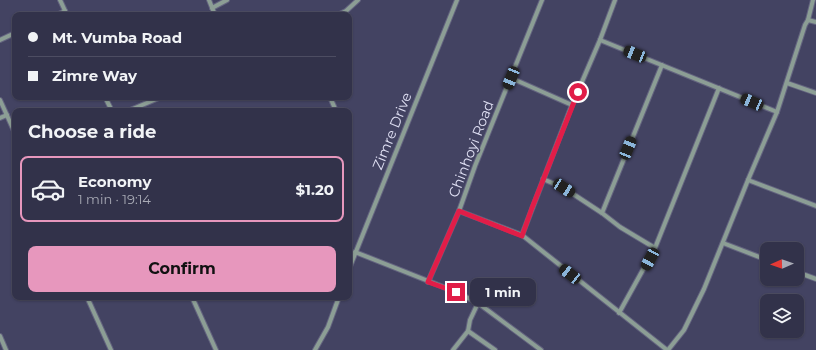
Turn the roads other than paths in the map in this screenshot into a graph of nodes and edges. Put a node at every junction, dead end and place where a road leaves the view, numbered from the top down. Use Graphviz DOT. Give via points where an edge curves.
graph roads {
  1 [pos="60,0"];
  2 [pos="209,0"];
  3 [pos="227,0"];
  4 [pos="358,0"];
  5 [pos="457,0"];
  6 [pos="542,0"];
  7 [pos="616,0"];
  8 [pos="813,0"];
  9 [pos="212,8"];
  10 [pos="66,12"];
  11 [pos="214,12"];
  12 [pos="344,12"];
  13 [pos="808,20"];
  14 [pos="816,22"];
  15 [pos="12,34"];
  16 [pos="0,40"];
  17 [pos="600,40"];
  18 [pos="662,65"];
  19 [pos="511,78"];
  20 [pos="787,83"];
  21 [pos="719,88"];
  22 [pos="816,93"];
  23 [pos="0,100"];
  24 [pos="154,100"];
  25 [pos="572,105"];
  26 [pos="135,108"];
  27 [pos="777,112"];
  28 [pos="7,114"];
  29 [pos="0,118"];
  30 [pos="12,126"];
  31 [pos="543,179"];
  32 [pos="748,180"];
  33 [pos="816,206"];
  34 [pos="459,211"];
  35 [pos="602,213"];
  36 [pos="522,236"];
  37 [pos="723,243"];
  38 [pos="656,248"];
  39 [pos="355,252"];
  40 [pos="760,257"];
  41 [pos="352,261"];
  42 [pos="804,275"];
  43 [pos="816,279"];
  44 [pos="428,282"];
  45 [pos="88,300"];
  46 [pos="193,300"];
  47 [pos="338,300"];
  48 [pos="478,303"];
  49 [pos="619,313"];
  50 [pos="468,331"];
  51 [pos="0,336"];
  52 [pos="6,350"];
  53 [pos="111,350"];
  54 [pos="216,350"];
  55 [pos="314,350"];
  56 [pos="453,350"];
  57 [pos="495,350"];
  58 [pos="541,350"];
  59 [pos="668,350"];
  1 -- 10 [label="street"];
  2 -- 9 [label="street"];
  3 -- 9 [label="street"];
  4 -- 12 [label="street"];
  5 -- 39 [label="street, Zimre Drive"];
  6 -- 19 [label="street, Chinhoyi Road"];
  7 -- 17 [label="street"];
  8 -- 13 [label="street"];
  9 -- 11 [label="street"];
  13 -- 14 [label="street"];
  13 -- 20 [label="street"];
  15 -- 16 [label="street"];
  17 -- 18 [label="street"];
  17 -- 25 [label="street"];
  18 -- 21 [label="street"];
  18 -- 35 [label="street"];
  19 -- 25 [label="street"];
  19 -- 34 [label="street, Chinhoyi Road"];
  20 -- 22 [label="street"];
  20 -- 27 [label="street"];
  21 -- 27 [label="street"];
  21 -- 38 [label="street"];
  23 -- 28 [label="street"];
  24 -- 26 [label="street"];
  25 -- 31 [label="street"];
  27 -- 32 [label="street"];
  28 -- 29 [label="street"];
  28 -- 30 [label="street"];
  31 -- 35 [label="street" via="564,188"];
  31 -- 36 [label="street"];
  32 -- 33 [label="street"];
  32 -- 37 [label="street"];
  34 -- 36 [label="street"];
  34 -- 44 [label="street, Chinhoyi Road"];
  35 -- 38 [label="street" via="620,228"];
  36 -- 49 [label="street"];
  37 -- 40 [label="street"];
  37 -- 59 [label="street" via="684,330"];
  38 -- 49 [label="street"];
  39 -- 41 [label="street, Zimre Drive"];
  39 -- 44 [label="street"];
  42 -- 43 [label="street"];
  44 -- 48 [label="street"];
  45 -- 53 [label="street"];
  46 -- 54 [label="street"];
  47 -- 55 [label="street" via="328,327"];
  48 -- 50 [label="street"];
  48 -- 58 [label="street"];
  49 -- 59 [label="street"];
  50 -- 56 [label="street"];
  50 -- 57 [label="street"];
  51 -- 52 [label="street"];
}
